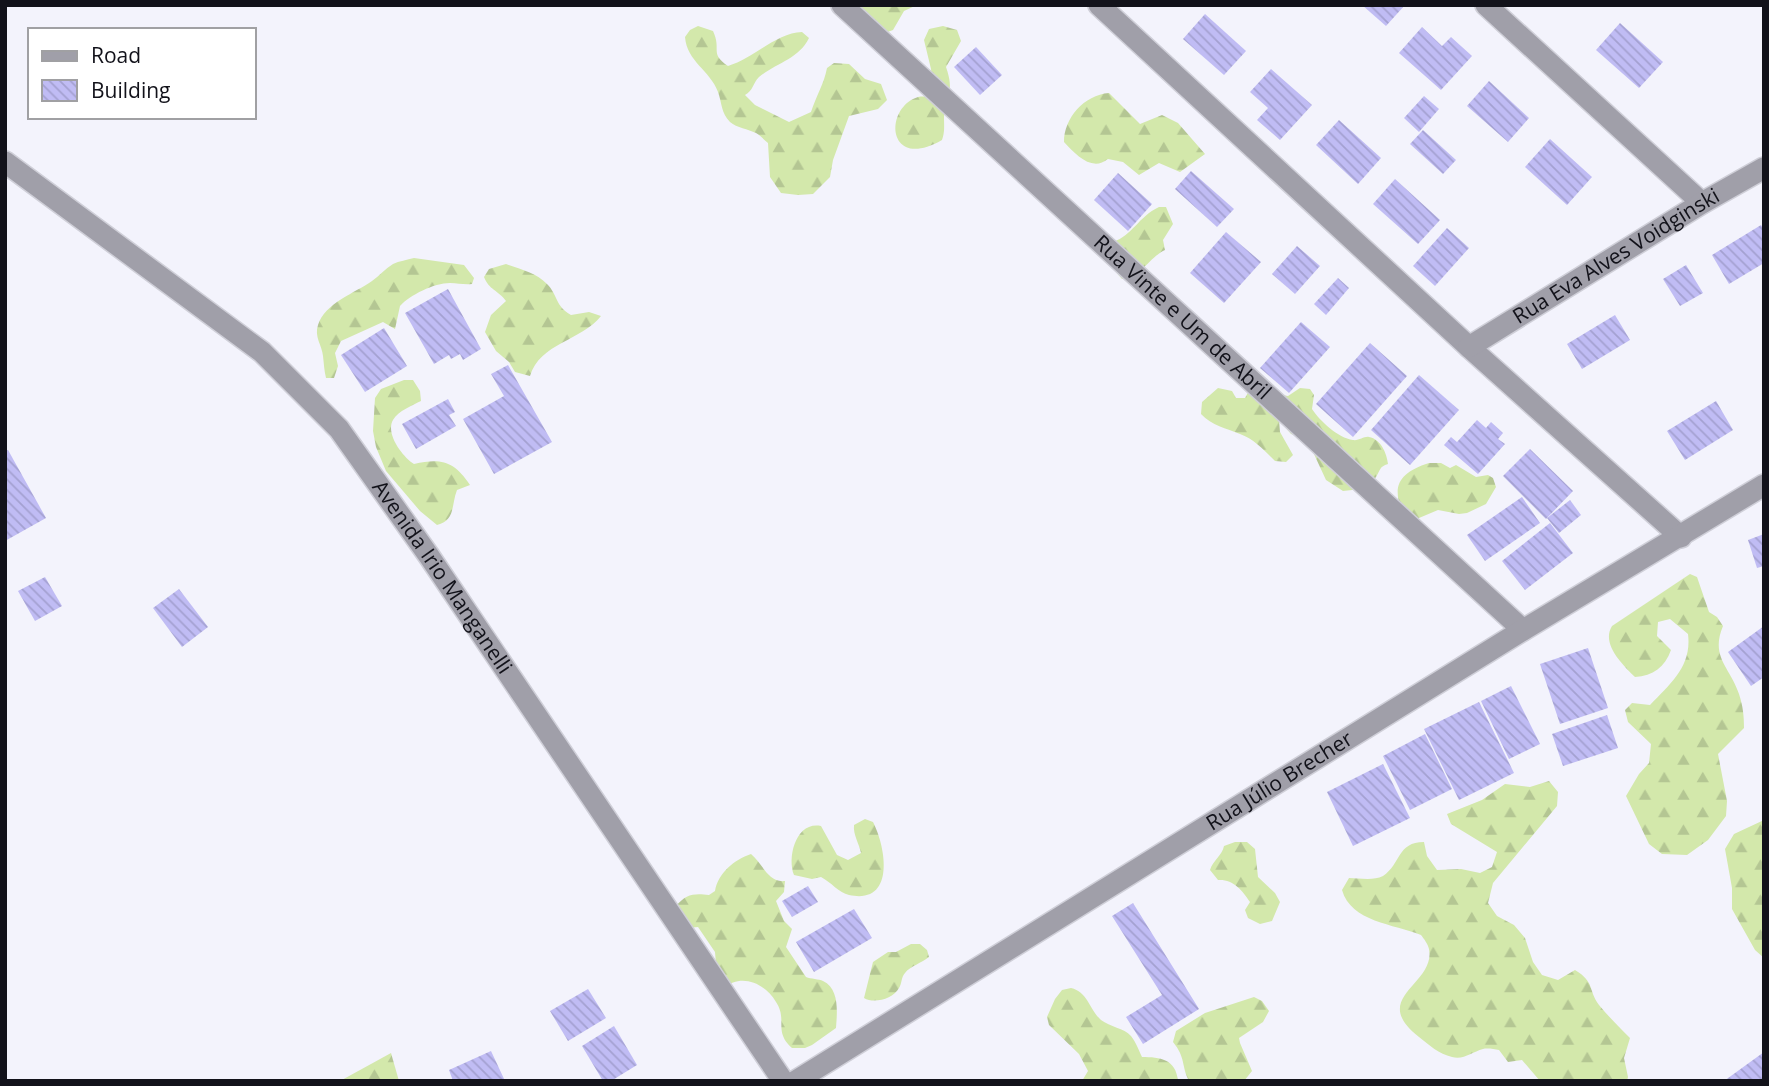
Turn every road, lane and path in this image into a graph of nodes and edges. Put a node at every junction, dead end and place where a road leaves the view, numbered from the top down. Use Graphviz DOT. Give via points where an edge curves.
graph roads {
  1 [pos="842,5"];
  2 [pos="1099,5"];
  3 [pos="1486,5"];
  4 [pos="5,162"];
  5 [pos="1764,168"];
  6 [pos="1702,203"];
  7 [pos="1469,347"];
  8 [pos="1764,485"];
  9 [pos="1681,537"];
  10 [pos="1523,630"];
  11 [pos="783,1081"];
  12 [pos="796,1081"];
  1 -- 10 [label="street, Rua Vinte e Um de Abril"];
  2 -- 7 [label="street"];
  3 -- 6 [label="street"];
  4 -- 11 [label="street, Avenida Irio Manganelli" via="262,352 339,429"];
  5 -- 6 [label="street, Rua Eva Alves Voidginski"];
  6 -- 7 [label="street, Rua Eva Alves Voidginski"];
  7 -- 9 [label="street"];
  8 -- 9 [label="street, Rua Júlio Brecher"];
  9 -- 10 [label="street, Rua Júlio Brecher"];
  10 -- 12 [label="street, Rua Júlio Brecher"];
}
